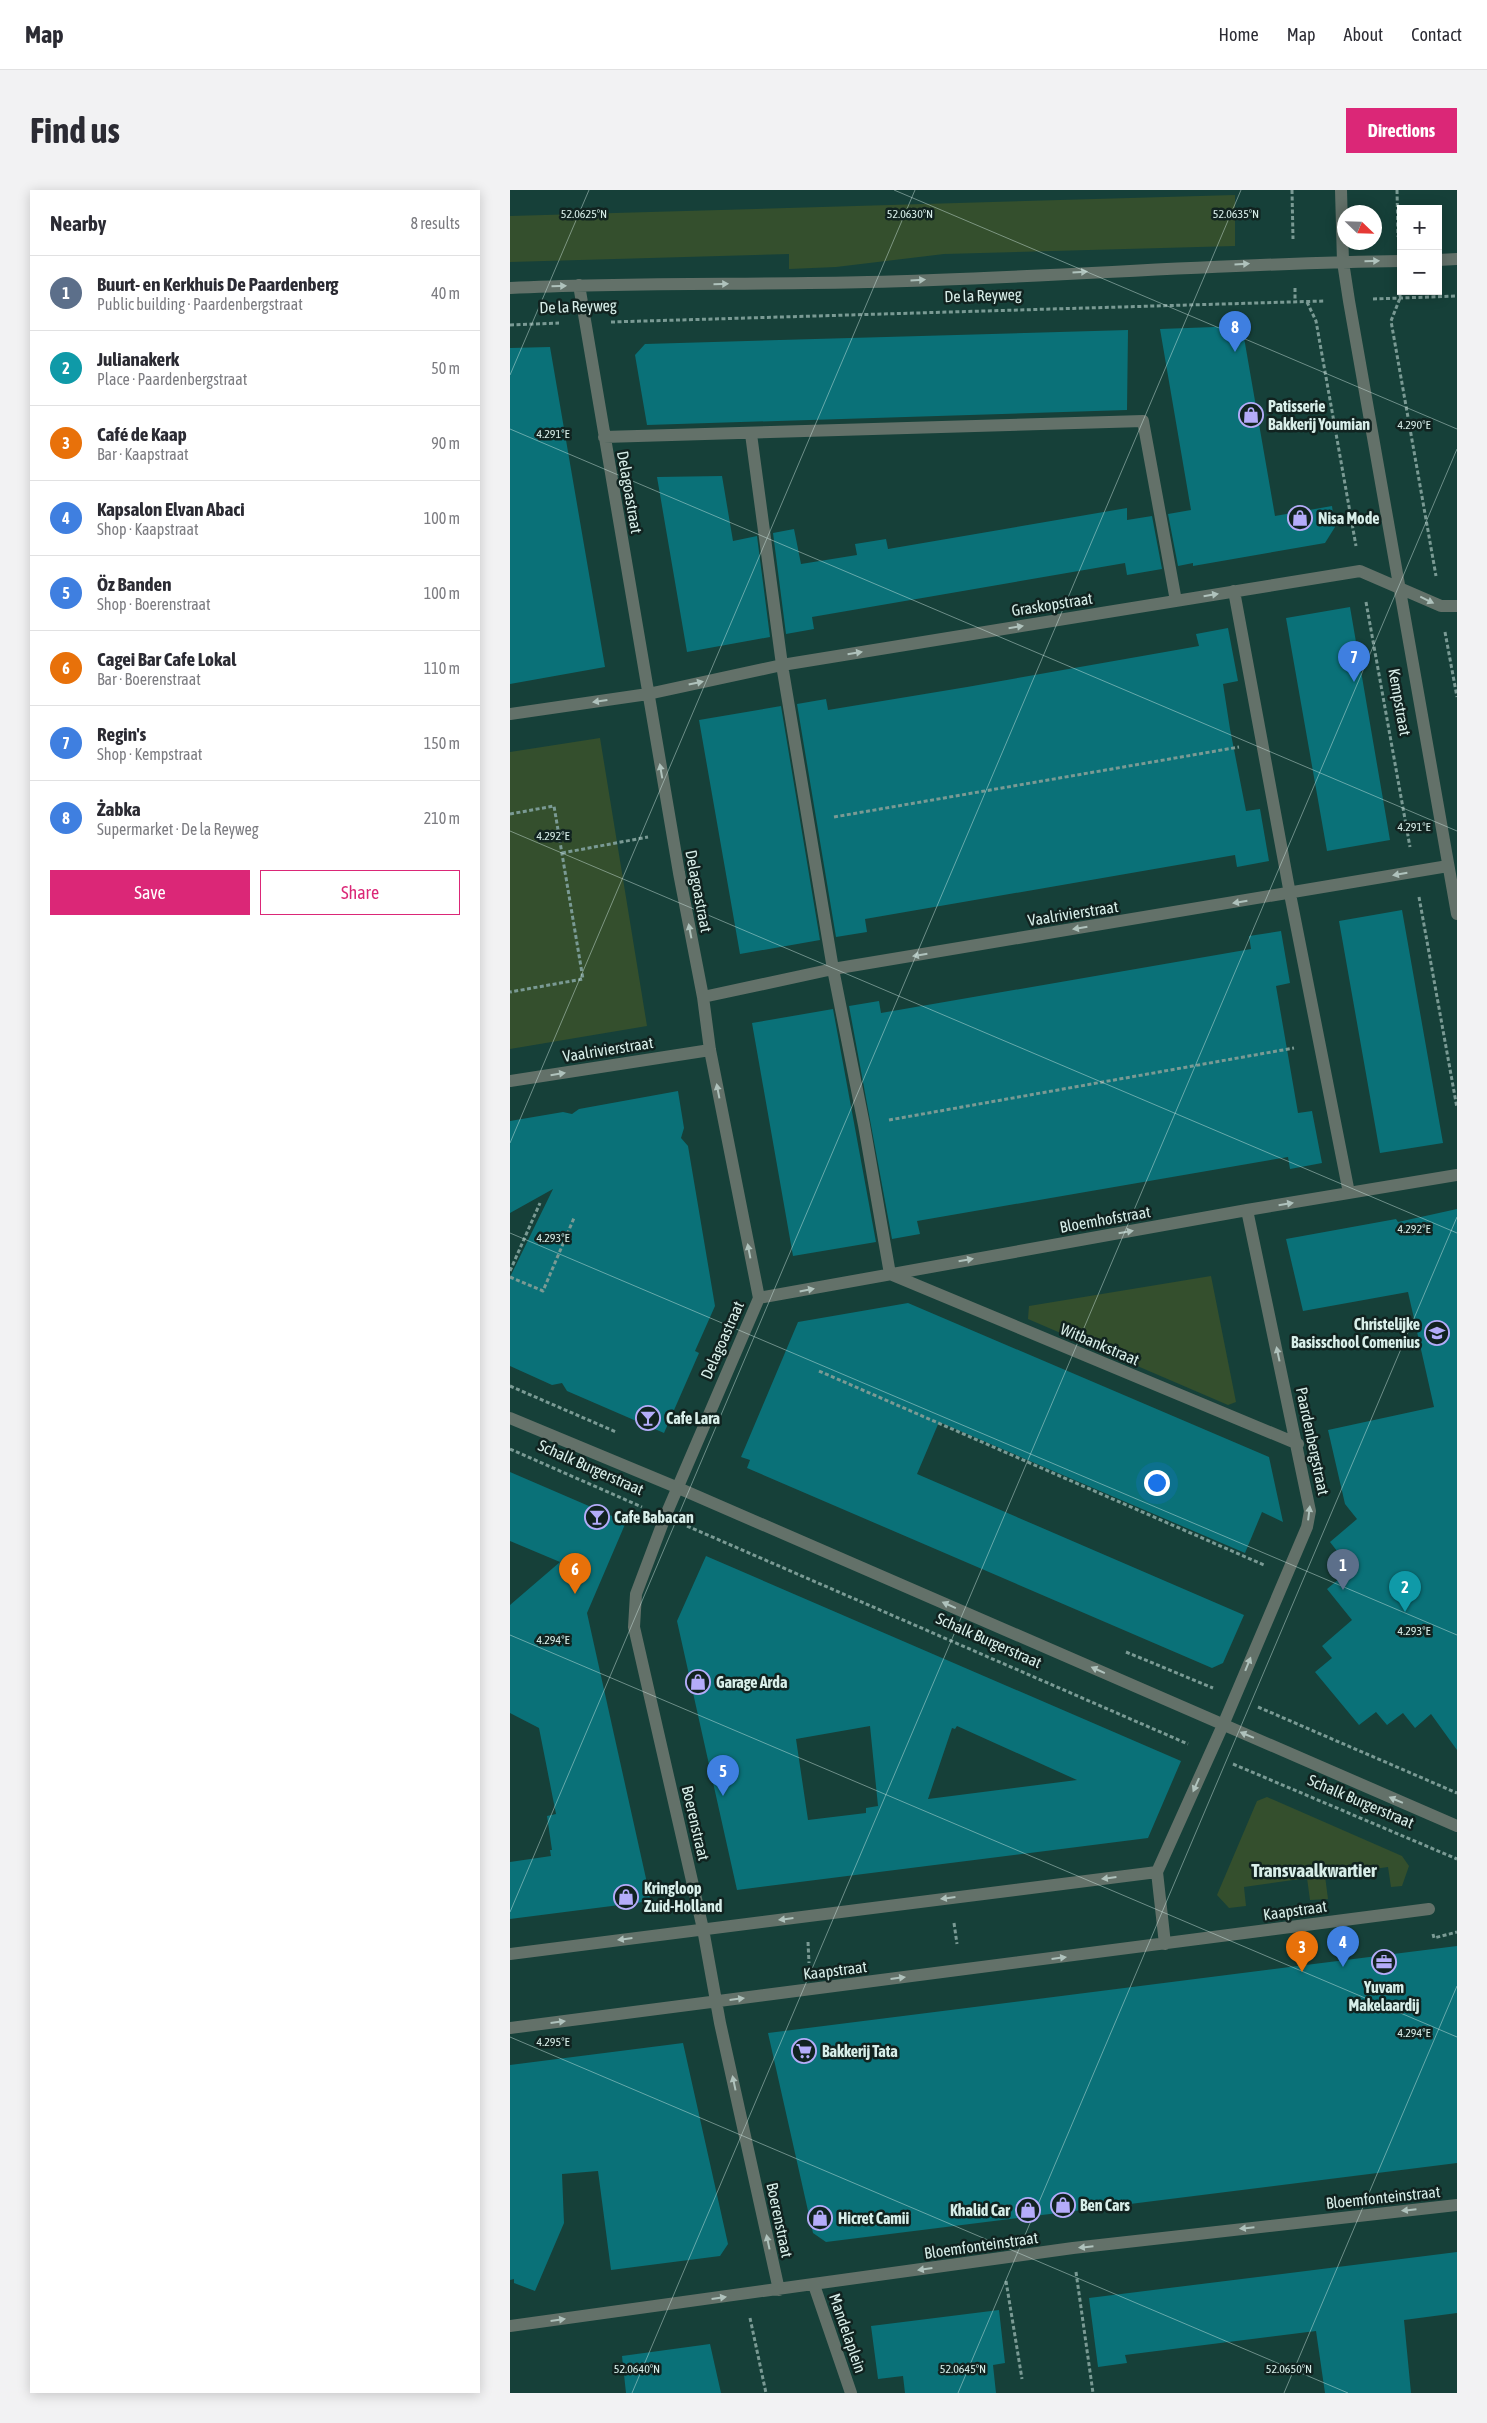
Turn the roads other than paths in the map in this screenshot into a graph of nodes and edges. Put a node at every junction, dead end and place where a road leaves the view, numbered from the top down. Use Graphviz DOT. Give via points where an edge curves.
graph roads {
  1 [pos="1341,190"];
  2 [pos="1457,259"];
  3 [pos="1442,260"];
  4 [pos="1397,261"];
  5 [pos="1343,262"];
  6 [pos="579,285"];
  7 [pos="510,288"];
  8 [pos="751,434"];
  9 [pos="604,437"];
  10 [pos="1399,586"];
  11 [pos="1234,591"];
  12 [pos="1176,600"];
  13 [pos="1457,606"];
  14 [pos="782,665"];
  15 [pos="648,694"];
  16 [pos="510,714"];
  17 [pos="1448,866"];
  18 [pos="1290,894"];
  19 [pos="1457,914"];
  20 [pos="833,969"];
  21 [pos="703,997"];
  22 [pos="710,1050"];
  23 [pos="510,1081"];
  24 [pos="1457,1175"];
  25 [pos="1349,1193"];
  26 [pos="1247,1210"];
  27 [pos="890,1274"];
  28 [pos="759,1298"];
  29 [pos="510,1418"];
  30 [pos="1298,1444"];
  31 [pos="676,1486"];
  32 [pos="1223,1725"];
  33 [pos="1457,1826"];
  34 [pos="1157,1872"];
  35 [pos="1429,1909"];
  36 [pos="703,1930"];
  37 [pos="1165,1944"];
  38 [pos="510,1954"];
  39 [pos="716,2002"];
  40 [pos="510,2028"];
  41 [pos="1457,2205"];
  42 [pos="814,2285"];
  43 [pos="779,2290"];
  44 [pos="510,2326"];
  45 [pos="851,2393"];
  1 -- 5 [label="street, Kempstraat"];
  2 -- 3 [label="street"];
  5 -- 4 [label="street, De la Reyweg, one-way"];
  6 -- 5 [label="street, De la Reyweg, one-way" via="869,282"];
  5 -- 10 [label="street, Kempstraat"];
  7 -- 6 [label="street, De la Reyweg, one-way"];
  6 -- 9 [label="street, Delagoastraat"];
  8 -- 9 [label="street"];
  8 -- 12 [label="street" via="1143,421"];
  8 -- 14 [label="street"];
  9 -- 15 [label="street, Delagoastraat"];
  10 -- 11 [label="street, Graskopstraat" via="1360,571"];
  10 -- 13 [label="street, one-way" via="1441,606"];
  10 -- 17 [label="street, Kempstraat"];
  12 -- 11 [label="street, Graskopstraat, one-way"];
  11 -- 18 [label="street"];
  14 -- 12 [label="street, Graskopstraat, one-way"];
  15 -- 14 [label="street, Graskopstraat, one-way"];
  14 -- 20 [label="street"];
  15 -- 16 [label="street, Graskopstraat, one-way"];
  21 -- 15 [label="street, Delagoastraat, one-way"];
  17 -- 18 [label="street, Vaalrivierstraat, one-way"];
  17 -- 19 [label="street, Kempstraat"];
  18 -- 20 [label="street, Vaalrivierstraat, one-way"];
  18 -- 25 [label="street"];
  20 -- 21 [label="street, Vaalrivierstraat"];
  20 -- 27 [label="street"];
  21 -- 22 [label="street, Delagoastraat"];
  23 -- 22 [label="street, Vaalrivierstraat, one-way"];
  28 -- 22 [label="street, Delagoastraat, one-way"];
  24 -- 25 [label="street, Bloemhofstraat"];
  26 -- 25 [label="street, Bloemhofstraat, one-way"];
  27 -- 26 [label="street, Bloemhofstraat, one-way"];
  30 -- 26 [label="street, Paardenbergstraat, one-way"];
  28 -- 27 [label="street, Bloemhofstraat, one-way"];
  27 -- 30 [label="street, Witbankstraat"];
  28 -- 31 [label="street, Delagoastraat"];
  29 -- 31 [label="street, Schalk Burgerstraat"];
  32 -- 30 [label="street, Paardenbergstraat, one-way" via="1307,1527 1310,1510"];
  32 -- 31 [label="street, Schalk Burgerstraat, one-way"];
  31 -- 36 [label="street, Boerenstraat" via="636,1594 634,1626"];
  33 -- 32 [label="street, Schalk Burgerstraat, one-way"];
  32 -- 34 [label="street, one-way"];
  34 -- 36 [label="street, one-way"];
  34 -- 37 [label="street"];
  35 -- 37 [label="street, Kaapstraat"];
  36 -- 38 [label="street, one-way"];
  36 -- 39 [label="street, Boerenstraat"];
  39 -- 37 [label="street, Kaapstraat, one-way"];
  40 -- 39 [label="street, Kaapstraat, one-way"];
  43 -- 39 [label="street, Boerenstraat, one-way"];
  41 -- 42 [label="street, Bloemfonteinstraat, one-way" via="1073,2248"];
  42 -- 43 [label="street, Bloemfonteinstraat"];
  42 -- 45 [label="street, Mandelaplein"];
  44 -- 43 [label="street, Bloemfonteinstraat, one-way"];
}
